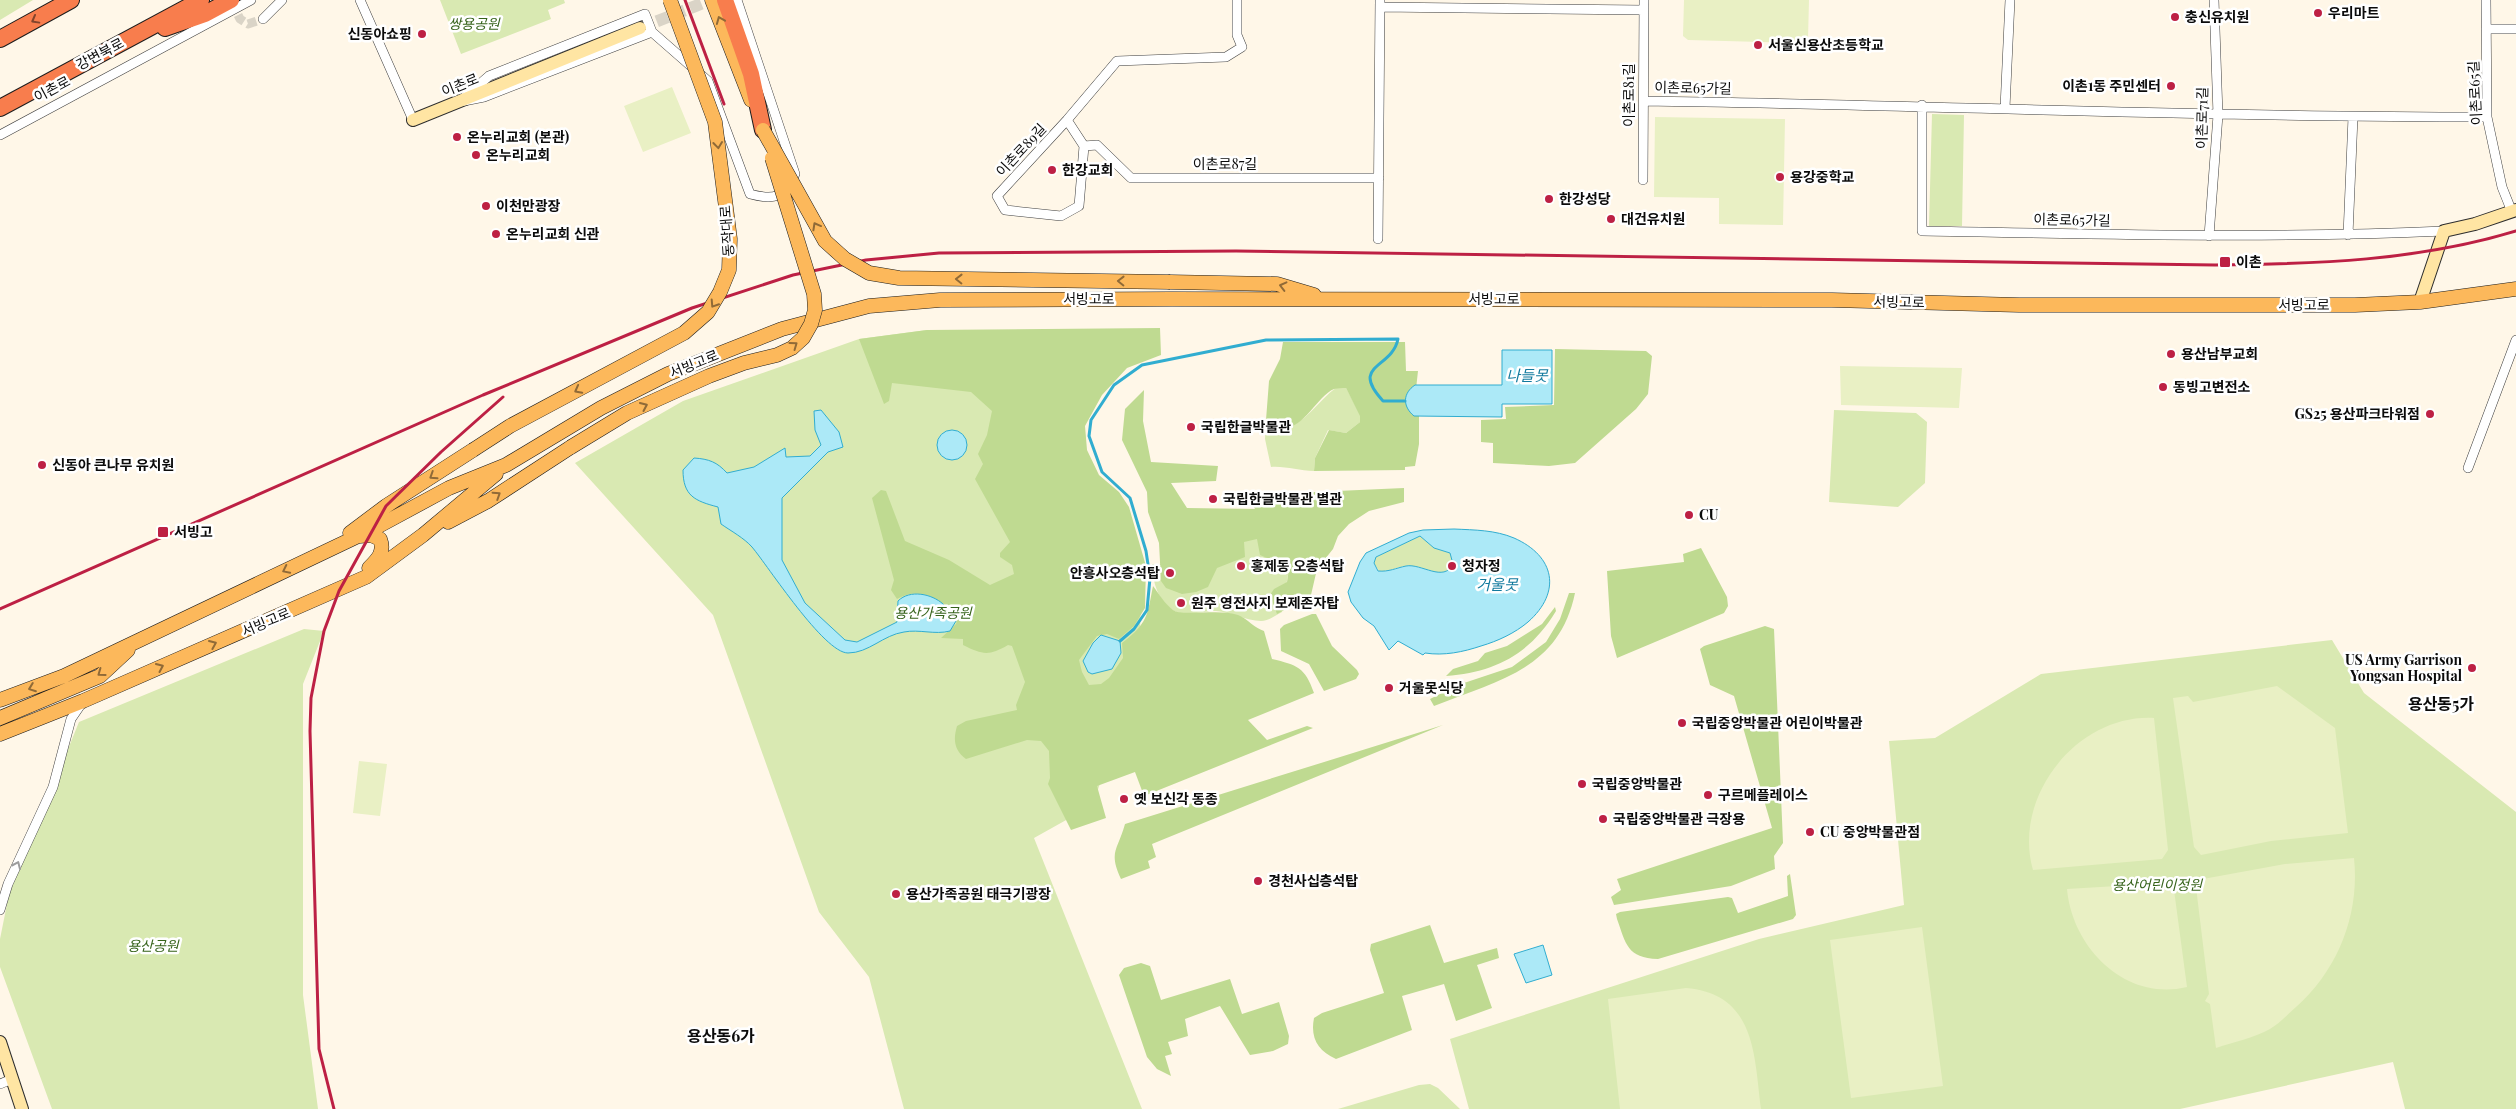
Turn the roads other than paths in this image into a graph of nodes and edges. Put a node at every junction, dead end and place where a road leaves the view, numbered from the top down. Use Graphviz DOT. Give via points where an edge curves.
graph roads {
  1 [pos="71,0"];
  2 [pos="201,0"];
  3 [pos="231,0"];
  4 [pos="251,0"];
  5 [pos="282,0"];
  6 [pos="360,0"];
  7 [pos="670,0"];
  8 [pos="712,0"];
  9 [pos="725,0"];
  10 [pos="737,0"];
  11 [pos="1237,0"];
  12 [pos="2010,0"];
  13 [pos="2214,0"];
  14 [pos="2486,0"];
  15 [pos="1380,3"];
  16 [pos="1644,5"];
  17 [pos="263,19"];
  18 [pos="2516,28"];
  19 [pos="2486,29"];
  20 [pos="646,30"];
  21 [pos="0,39"];
  22 [pos="109,49"];
  23 [pos="1644,101"];
  24 [pos="1922,105"];
  25 [pos="0,108"];
  26 [pos="2005,108"];
  27 [pos="2218,115"];
  28 [pos="2353,117"];
  29 [pos="2487,117"];
  30 [pos="413,120"];
  31 [pos="1068,120"];
  32 [pos="764,130"];
  33 [pos="0,136"];
  34 [pos="1084,146"];
  35 [pos="1379,178"];
  36 [pos="1643,180"];
  37 [pos="2514,211"];
  38 [pos="2444,231"];
  39 [pos="2348,235"];
  40 [pos="2209,236"];
  41 [pos="1378,239"];
  42 [pos="2516,289"];
  43 [pos="1330,300"];
  44 [pos="2420,302"];
  45 [pos="2516,340"];
  46 [pos="506,465"];
  47 [pos="2468,468"];
  48 [pos="423,535"];
  49 [pos="356,536"];
  50 [pos="330,549"];
  51 [pos="353,584"];
  52 [pos="138,641"];
  53 [pos="0,700"];
  54 [pos="83,701"];
  55 [pos="0,718"];
  56 [pos="0,734"];
  57 [pos="0,910"];
  58 [pos="0,1042"];
  59 [pos="6,1081"];
  60 [pos="22,1109"];
  1 -- 21 [label="highway, one-way"];
  2 -- 22 [label="highway, 강변북로"];
  3 -- 22 [label="highway" via="205,14"];
  4 -- 33 [label="street, 이촌로"];
  5 -- 17 [label="street"];
  6 -- 30 [label="street, 이촌로"];
  7 -- 50 [label="main road, 동작대로, one-way, bridge" via="715,122 730,239 729,270 708,312 680,336 510,426 386,506"];
  32 -- 8 [label="main road, one-way"];
  9 -- 32 [label="highway" via="751,74"];
  10 -- 20 [label="street" via="795,174 778,197 750,194 708,81"];
  11 -- 31 [label="street, 이촌로89길" via="1237,35 1242,48 1226,56 1117,61"];
  12 -- 26 [label="street"];
  13 -- 27 [label="street, 이촌로71길"];
  14 -- 19 [label="street, 이촌로65길"];
  15 -- 16 [label="street, 이촌로81길"];
  15 -- 35 [label="street"];
  16 -- 23 [label="street, 이촌로81길"];
  18 -- 19 [label="street"];
  19 -- 29 [label="street, 이촌로65길"];
  20 -- 30 [label="street, 이촌로"];
  22 -- 25 [label="highway, 강변북로"];
  23 -- 24 [label="street, 이촌로65가길"];
  23 -- 36 [label="street, 이촌로81길"];
  24 -- 26 [label="street, 이촌로65가길"];
  24 -- 40 [label="street, 이촌로65가길" via="1922,231"];
  26 -- 27 [label="street, 이촌로65가길"];
  27 -- 28 [label="street, 이촌로65가길"];
  27 -- 40 [label="street, 이촌로71길"];
  28 -- 29 [label="street, 이촌로65가길"];
  28 -- 39 [label="street"];
  29 -- 37 [label="street, 이촌로65길" via="2502,187"];
  31 -- 34 [label="street"];
  31 -- 34 [label="street, 이촌로89길" via="997,196 1005,210 1061,216 1079,206"];
  43 -- 32 [label="main road, one-way, bridge" via="1277,284 899,278 869,273 845,259 821,235"];
  48 -- 32 [label="main road, one-way, bridge" via="488,501 628,413 700,380 782,353 799,342 809,329 815,310 814,294"];
  34 -- 35 [label="street, 이촌로87길" via="1097,145 1131,178"];
  35 -- 41 [label="street"];
  37 -- 38 [label="street"];
  38 -- 39 [label="street, 이촌로65가길"];
  38 -- 44 [label="street"];
  39 -- 40 [label="street, 이촌로65가길"];
  42 -- 44 [label="main road, 서빙고로"];
  43 -- 44 [label="main road, 서빙고로" via="1832,300 2186,306"];
  43 -- 46 [label="main road, 서빙고로" via="940,300 869,306 782,330 668,374 602,408"];
  45 -- 47 [label="street"];
  46 -- 48 [label="main road, 서빙고로"];
  46 -- 49 [label="main road, 서빙고로" via="449,488"];
  48 -- 51 [label="main road, 서빙고로" via="366,578"];
  49 -- 50 [label="main road, 서빙고로"];
  49 -- 51 [label="main road" via="371,535 380,539 383,546 379,557"];
  50 -- 52 [label="main road, 서빙고로, one-way"];
  54 -- 51 [label="main road, 서빙고로, one-way"];
  52 -- 53 [label="main road, 서빙고로, one-way" via="64,676"];
  52 -- 55 [label="main road, 서빙고로, one-way" via="100,676"];
  54 -- 56 [label="main road, 서빙고로"];
  57 -- 54 [label="street, one-way" via="8,884 53,787 71,719"];
  58 -- 59 [label="street"];
  59 -- 60 [label="street"];
}
